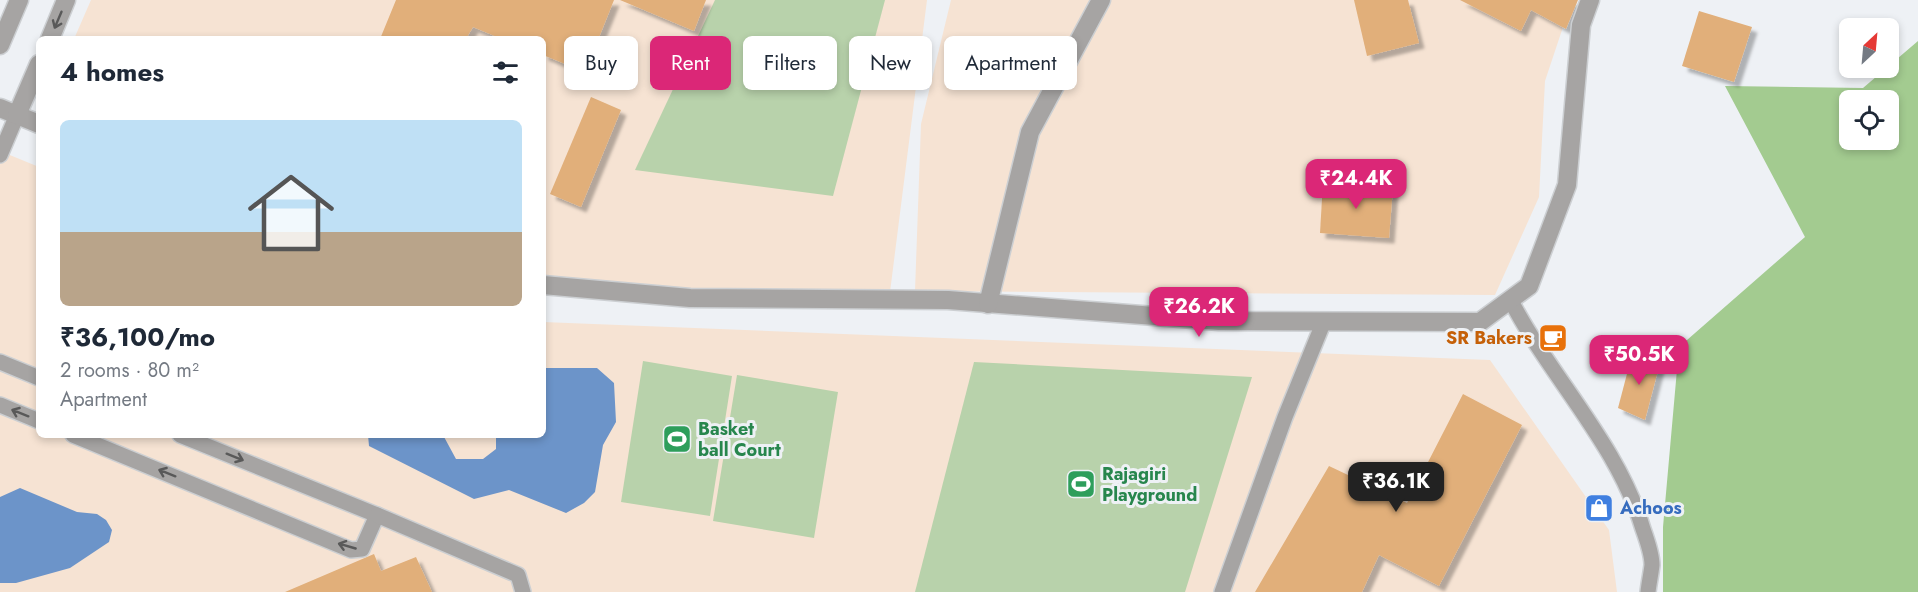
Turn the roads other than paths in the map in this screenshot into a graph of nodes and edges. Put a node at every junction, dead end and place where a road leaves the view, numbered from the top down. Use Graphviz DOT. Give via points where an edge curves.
graph roads {
  1 [pos="19,0"];
  2 [pos="66,0"];
  3 [pos="1101,0"];
  4 [pos="1590,0"];
  5 [pos="51,36"];
  6 [pos="0,45"];
  7 [pos="36,71"];
  8 [pos="0,108"];
  9 [pos="17,115"];
  10 [pos="36,123"];
  11 [pos="0,155"];
  12 [pos="546,285"];
  13 [pos="1510,299"];
  14 [pos="988,304"];
  15 [pos="1324,321"];
  16 [pos="0,362"];
  17 [pos="36,377"];
  18 [pos="0,405"];
  19 [pos="36,420"];
  20 [pos="80,438"];
  21 [pos="187,438"];
  22 [pos="377,515"];
  23 [pos="523,592"];
  24 [pos="1222,592"];
  25 [pos="1648,592"];
  1 -- 6 [label="street"];
  2 -- 5 [label="street, one-way"];
  3 -- 14 [label="street" via="1030,132"];
  4 -- 13 [label="street" via="1581,25 1567,185 1528,286"];
  7 -- 9 [label="street"];
  8 -- 9 [label="street"];
  9 -- 10 [label="street"];
  9 -- 11 [label="lane"];
  12 -- 14 [label="street" via="690,298 948,300"];
  13 -- 15 [label="street" via="1480,322"];
  13 -- 25 [label="lane" via="1525,328 1603,444 1635,502 1652,563"];
  14 -- 15 [label="street" via="1219,321"];
  15 -- 24 [label="lane"];
  16 -- 17 [label="lane"];
  19 -- 18 [label="lane, one-way"];
  22 -- 20 [label="lane, one-way" via="363,549 351,550"];
  21 -- 22 [label="lane, one-way"];
  22 -- 23 [label="lane" via="518,575"];
}
